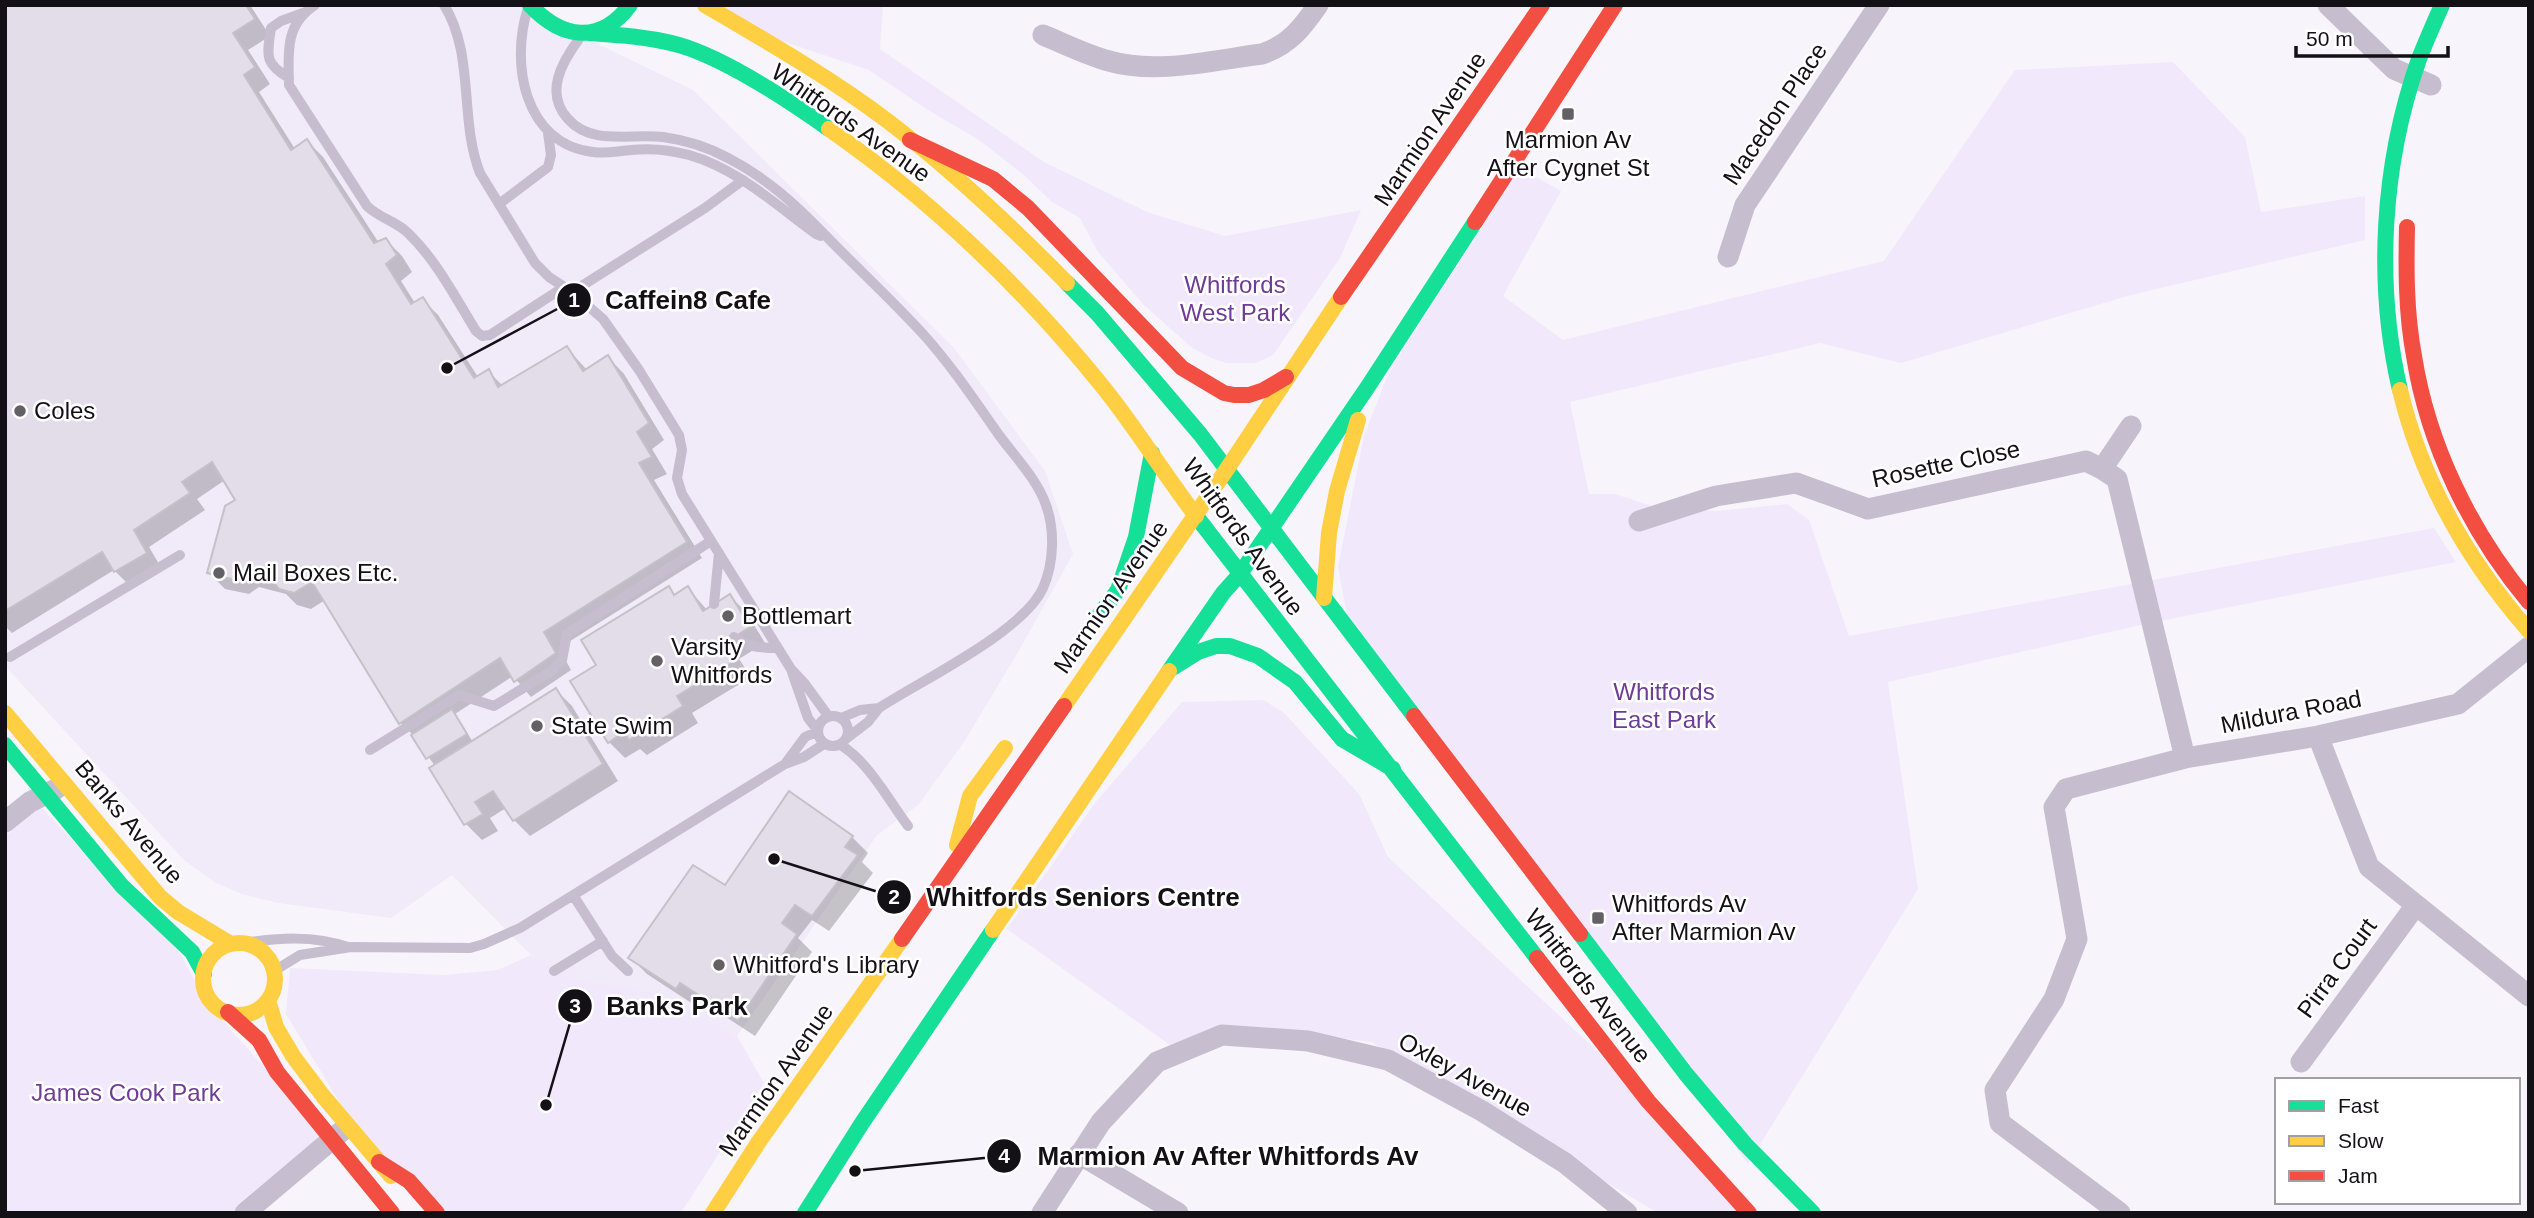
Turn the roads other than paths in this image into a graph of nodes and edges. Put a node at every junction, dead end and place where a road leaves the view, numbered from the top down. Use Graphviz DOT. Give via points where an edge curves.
graph roads {
  1 [pos="315,5"];
  2 [pos="444,5"];
  3 [pos="529,5"];
  4 [pos="630,5"];
  5 [pos="705,5"];
  6 [pos="1318,5"];
  7 [pos="1542,5"];
  8 [pos="1615,5"];
  9 [pos="1879,5"];
  10 [pos="2328,5"];
  11 [pos="2442,5"];
  12 [pos="304,12"];
  13 [pos="586,33"];
  14 [pos="1043,35"];
  15 [pos="289,78"];
  16 [pos="2426,83"];
  17 [pos="548,133"];
  18 [pos="910,140"];
  19 [pos="743,180"];
  20 [pos="499,204"];
  21 [pos="2407,216"];
  22 [pos="827,238"];
  23 [pos="1728,257"];
  24 [pos="568,289"];
  25 [pos="1286,377"];
  26 [pos="1367,388"];
  27 [pos="2131,426"];
  28 [pos="1152,453"];
  29 [pos="1227,469"];
  30 [pos="2102,469"];
  31 [pos="1196,515"];
  32 [pos="1639,521"];
  33 [pos="1271,530"];
  34 [pos="711,541"];
  35 [pos="719,553"];
  36 [pos="180,555"];
  37 [pos="1240,574"];
  38 [pos="1324,598"];
  39 [pos="2529,602"];
  40 [pos="714,604"];
  41 [pos="2529,631"];
  42 [pos="1087,633"];
  43 [pos="734,637"];
  44 [pos="2529,647"];
  45 [pos="778,648"];
  46 [pos="10,657"];
  47 [pos="791,669"];
  48 [pos="1171,670"];
  49 [pos="879,708"];
  50 [pos="5,713"];
  51 [pos="808,718"];
  52 [pos="835,718"];
  53 [pos="818,731"];
  54 [pos="1017,731"];
  55 [pos="2318,736"];
  56 [pos="805,737"];
  57 [pos="844,742"];
  58 [pos="824,744"];
  59 [pos="5,745"];
  60 [pos="370,750"];
  61 [pos="2185,758"];
  62 [pos="785,764"];
  63 [pos="1393,769"];
  64 [pos="67,784"];
  65 [pos="45,794"];
  66 [pos="5,822"];
  67 [pos="908,826"];
  68 [pos="949,873"];
  69 [pos="573,895"];
  70 [pos="2416,905"];
  71 [pos="603,941"];
  72 [pos="237,944"];
  73 [pos="351,947"];
  74 [pos="274,971"];
  75 [pos="554,971"];
  76 [pos="628,971"];
  77 [pos="204,974"];
  78 [pos="2529,996"];
  79 [pos="268,1000"];
  80 [pos="228,1012"];
  81 [pos="2301,1062"];
  82 [pos="341,1132"];
  83 [pos="1079,1154"];
  84 [pos="379,1161"];
  85 [pos="245,1213"];
  86 [pos="392,1213"];
  87 [pos="422,1213"];
  88 [pos="437,1213"];
  89 [pos="713,1213"];
  90 [pos="805,1213"];
  91 [pos="1042,1213"];
  92 [pos="1178,1213"];
  93 [pos="1627,1213"];
  94 [pos="1749,1213"];
  95 [pos="1814,1213"];
  96 [pos="2120,1213"];
  1 -- 12 [label="lane"];
  2 -- 20 [label="lane" via="461,57 474,158"];
  3 -- 13 [label="main road, Whitfords Avenue" via="552,26"];
  3 -- 17 [label="lane" via="522,27 524,85 527,101"];
  4 -- 13 [label="main road" via="615,23"];
  5 -- 18 [label="main road, Whitfords Avenue" via="833,82"];
  6 -- 14 [label="street" via="1296,35 1274,50 1174,65 1146,67 1109,61"];
  7 -- 25 [label="main road, Marmion Avenue"];
  8 -- 26 [label="main road"];
  9 -- 23 [label="street, Macedon Place" via="1745,205"];
  10 -- 16 [label="street" via="2394,69"];
  11 -- 16 [label="main road"];
  12 -- 15 [label="lane" via="291,32"];
  12 -- 15 [label="lane" via="271,28 273,68"];
  13 -- 22 [label="lane" via="560,68 556,97 569,120 597,136 662,137 725,156 784,194"];
  13 -- 28 [label="main road, Whitfords Avenue" via="654,39 715,60 789,101 859,150 949,222 1003,274 1087,368"];
  15 -- 24 [label="lane" via="293,92 367,206 405,230 426,251 482,336"];
  16 -- 41 [label="main road" via="2395,151 2388,211 2387,307 2401,399 2427,475 2455,530 2495,593"];
  17 -- 19 [label="lane" via="592,152 651,148 688,155"];
  17 -- 20 [label="lane" via="548,167"];
  18 -- 25 [label="main road" via="993,179 1028,208 1182,369 1234,395 1250,395"];
  18 -- 29 [label="main road, Whitfords Avenue" via="1070,284"];
  19 -- 22 [label="lane"];
  19 -- 24 [label="lane" via="705,208"];
  20 -- 24 [label="lane" via="535,263"];
  21 -- 39 [label="main road" via="2407,310 2422,404 2462,503"];
  22 -- 49 [label="lane" via="926,337 1030,477 1051,522 1048,576 1032,606 1003,631"];
  24 -- 34 [label="lane" via="611,326 679,435 679,487"];
  25 -- 29 [label="main road, Marmion Avenue"];
  26 -- 33 [label="main road"];
  26 -- 38 [label="main road" via="1337,491"];
  27 -- 30 [label="street"];
  28 -- 31 [label="main road, Whitfords Avenue"];
  28 -- 42 [label="main road" via="1136,537 1118,590"];
  29 -- 31 [label="main road, Marmion Avenue"];
  29 -- 33 [label="main road, Whitfords Avenue"];
  30 -- 32 [label="street, Rosette Close" via="2086,461 1868,509 1796,483 1716,496"];
  30 -- 61 [label="street" via="2117,479"];
  31 -- 37 [label="main road, Whitfords Avenue"];
  31 -- 68 [label="main road, Marmion Avenue"];
  33 -- 37 [label="main road"];
  33 -- 38 [label="main road, Whitfords Avenue"];
  34 -- 35 [label="lane"];
  34 -- 60 [label="lane" via="567,634 562,660 553,670 494,706 459,695"];
  35 -- 40 [label="lane"];
  35 -- 45 [label="lane"];
  36 -- 46 [label="lane"];
  37 -- 48 [label="main road"];
  37 -- 63 [label="main road, Whitfords Avenue"];
  38 -- 95 [label="main road, Whitfords Avenue" via="1686,1074 1745,1144"];
  43 -- 45 [label="lane" via="745,645"];
  44 -- 55 [label="street, Mildura Road" via="2458,704"];
  45 -- 47 [label="lane"];
  47 -- 51 [label="lane"];
  47 -- 52 [label="lane"];
  48 -- 63 [label="main road" via="1201,650 1233,645 1244,649 1275,666 1304,691 1344,740"];
  48 -- 90 [label="main road"];
  49 -- 52 [label="lane"];
  49 -- 57 [label="lane"];
  50 -- 64 [label="main road, Banks Avenue"];
  51 -- 53 [label="lane"];
  51 -- 56 [label="lane"];
  52 -- 53 [label="lane" via="820,723"];
  52 -- 57 [label="lane" via="848,727"];
  53 -- 56 [label="lane"];
  53 -- 58 [label="lane"];
  54 -- 68 [label="main road" via="970,796"];
  55 -- 61 [label="street, Mildura Road"];
  55 -- 70 [label="street" via="2369,867"];
  56 -- 62 [label="lane"];
  57 -- 58 [label="lane" via="832,747"];
  57 -- 67 [label="lane"];
  58 -- 62 [label="lane"];
  59 -- 65 [label="main road, Banks Avenue"];
  61 -- 96 [label="street, Mildura Road" via="2066,789 2054,807 2077,939 2054,999 1995,1090 2000,1123"];
  62 -- 69 [label="lane"];
  63 -- 94 [label="main road, Whitfords Avenue" via="1648,1101"];
  64 -- 65 [label="street"];
  64 -- 72 [label="main road, Banks Avenue" via="160,897"];
  65 -- 66 [label="street"];
  65 -- 77 [label="main road, Banks Avenue" via="139,905 190,947"];
  68 -- 89 [label="main road, Marmion Avenue"];
  69 -- 71 [label="lane"];
  69 -- 73 [label="lane" via="520,928 477,946"];
  70 -- 78 [label="street"];
  70 -- 81 [label="street, Pirra Court"];
  71 -- 75 [label="lane"];
  71 -- 76 [label="lane"];
  72 -- 73 [label="lane" via="289,938 328,940"];
  72 -- 74 [label="main road" via="262,952"];
  72 -- 77 [label="main road" via="212,955"];
  73 -- 74 [label="lane" via="300,955"];
  74 -- 79 [label="main road"];
  77 -- 80 [label="main road" via="207,995"];
  79 -- 80 [label="main road" via="250,1013"];
  79 -- 82 [label="main road" via="276,1027"];
  80 -- 82 [label="main road" via="259,1040 277,1072"];
  82 -- 84 [label="main road"];
  82 -- 85 [label="street"];
  82 -- 86 [label="main road"];
  83 -- 91 [label="street, Oxley Avenue"];
  83 -- 92 [label="street"];
  83 -- 93 [label="street, Oxley Avenue" via="1101,1122 1157,1062 1222,1035 1308,1041 1400,1066 1565,1163"];
  84 -- 87 [label="main road"];
  84 -- 88 [label="main road" via="409,1181"];
}
